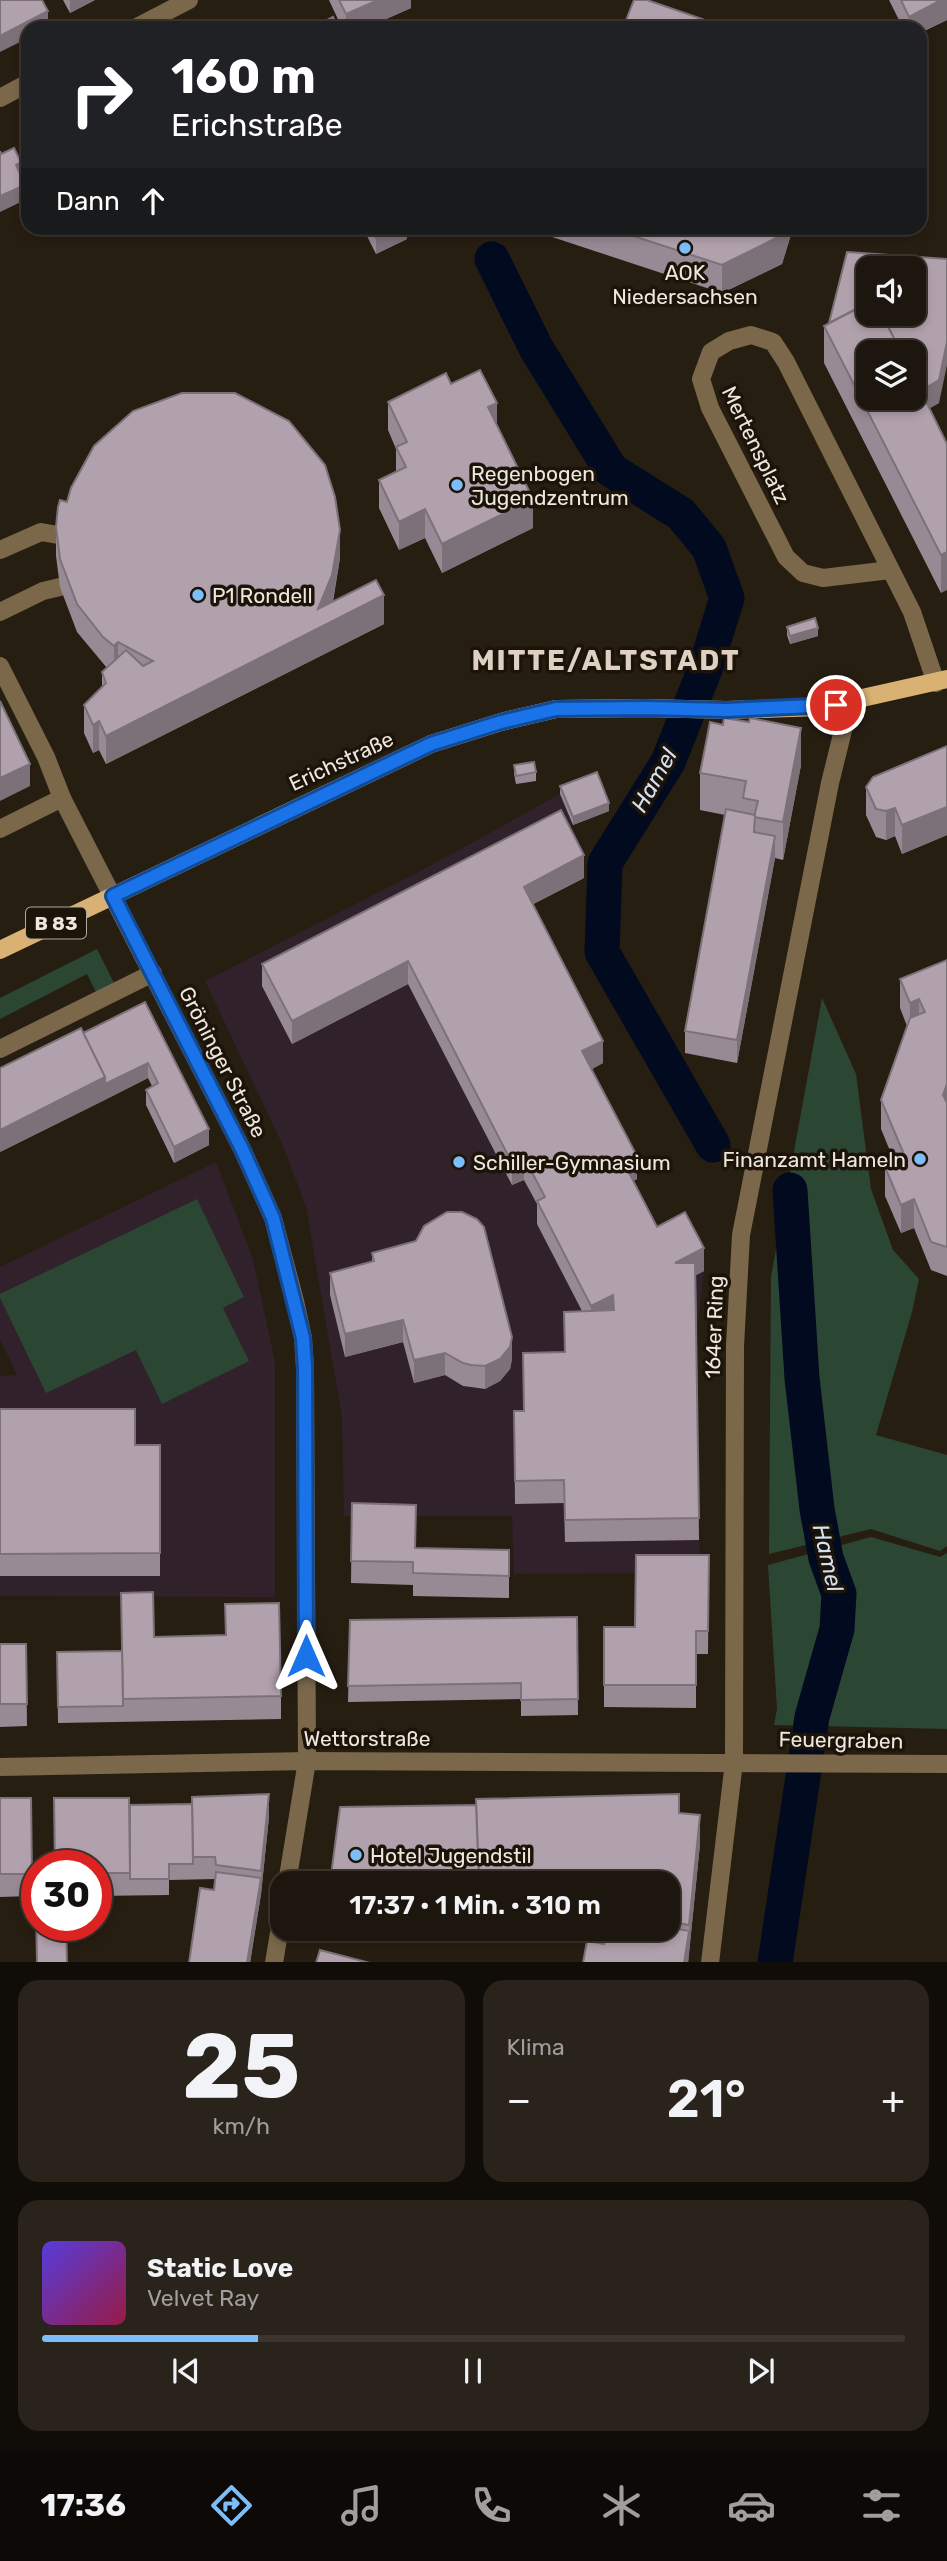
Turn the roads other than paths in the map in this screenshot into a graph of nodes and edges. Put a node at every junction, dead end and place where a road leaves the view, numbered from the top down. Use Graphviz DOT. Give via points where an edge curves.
graph roads {
  1 [pos="189,0"];
  2 [pos="148,21"];
  3 [pos="21,87"];
  4 [pos="0,98"];
  5 [pos="58,535"];
  6 [pos="0,550"];
  7 [pos="890,569"];
  8 [pos="60,587"];
  9 [pos="0,612"];
  10 [pos="0,666"];
  11 [pos="942,681"];
  12 [pos="850,702"];
  13 [pos="726,710"];
  14 [pos="62,798"];
  15 [pos="0,829"];
  16 [pos="113,896"];
  17 [pos="0,950"];
  18 [pos="153,973"];
  19 [pos="0,1049"];
  20 [pos="307,1760"];
  21 [pos="734,1762"];
  22 [pos="947,1764"];
  23 [pos="0,1766"];
  24 [pos="289,1871"];
  25 [pos="278,1941"];
  26 [pos="274,1962"];
  27 [pos="710,1962"];
  1 -- 2 [label="street"];
  3 -- 4 [label="street"];
  5 -- 6 [label="street" via="41,532"];
  7 -- 7 [label="street, Mertensplatz" via="773,342 751,335 711,352 701,379 710,408 786,557 803,573 822,578"];
  7 -- 11 [label="street, Mertensplatz"];
  8 -- 9 [label="street"];
  10 -- 14 [label="street, Gröninger Straße"];
  11 -- 12 [label="main road, Mertensplatz / B 83"];
  12 -- 13 [label="main road, Mertensplatz / B 83"];
  12 -- 21 [label="street, 164er Ring" via="741,1235 735,1346"];
  13 -- 16 [label="main road, Erichstraße / B 83" via="556,709 501,722 431,744"];
  14 -- 15 [label="street"];
  14 -- 16 [label="street, Gröninger Straße"];
  16 -- 17 [label="main road, Erichstraße / B 83"];
  16 -- 18 [label="street, Gröninger Straße"];
  18 -- 19 [label="street"];
  18 -- 20 [label="street, Gröninger Straße" via="273,1218 303,1338"];
  20 -- 21 [label="street, Wettorstraße"];
  20 -- 23 [label="street, Wettorstraße"];
  20 -- 24 [label="street, Gröninger Straße"];
  21 -- 22 [label="street, Feuergraben"];
  21 -- 27 [label="street, 164er Ring"];
  25 -- 26 [label="street"];
}
